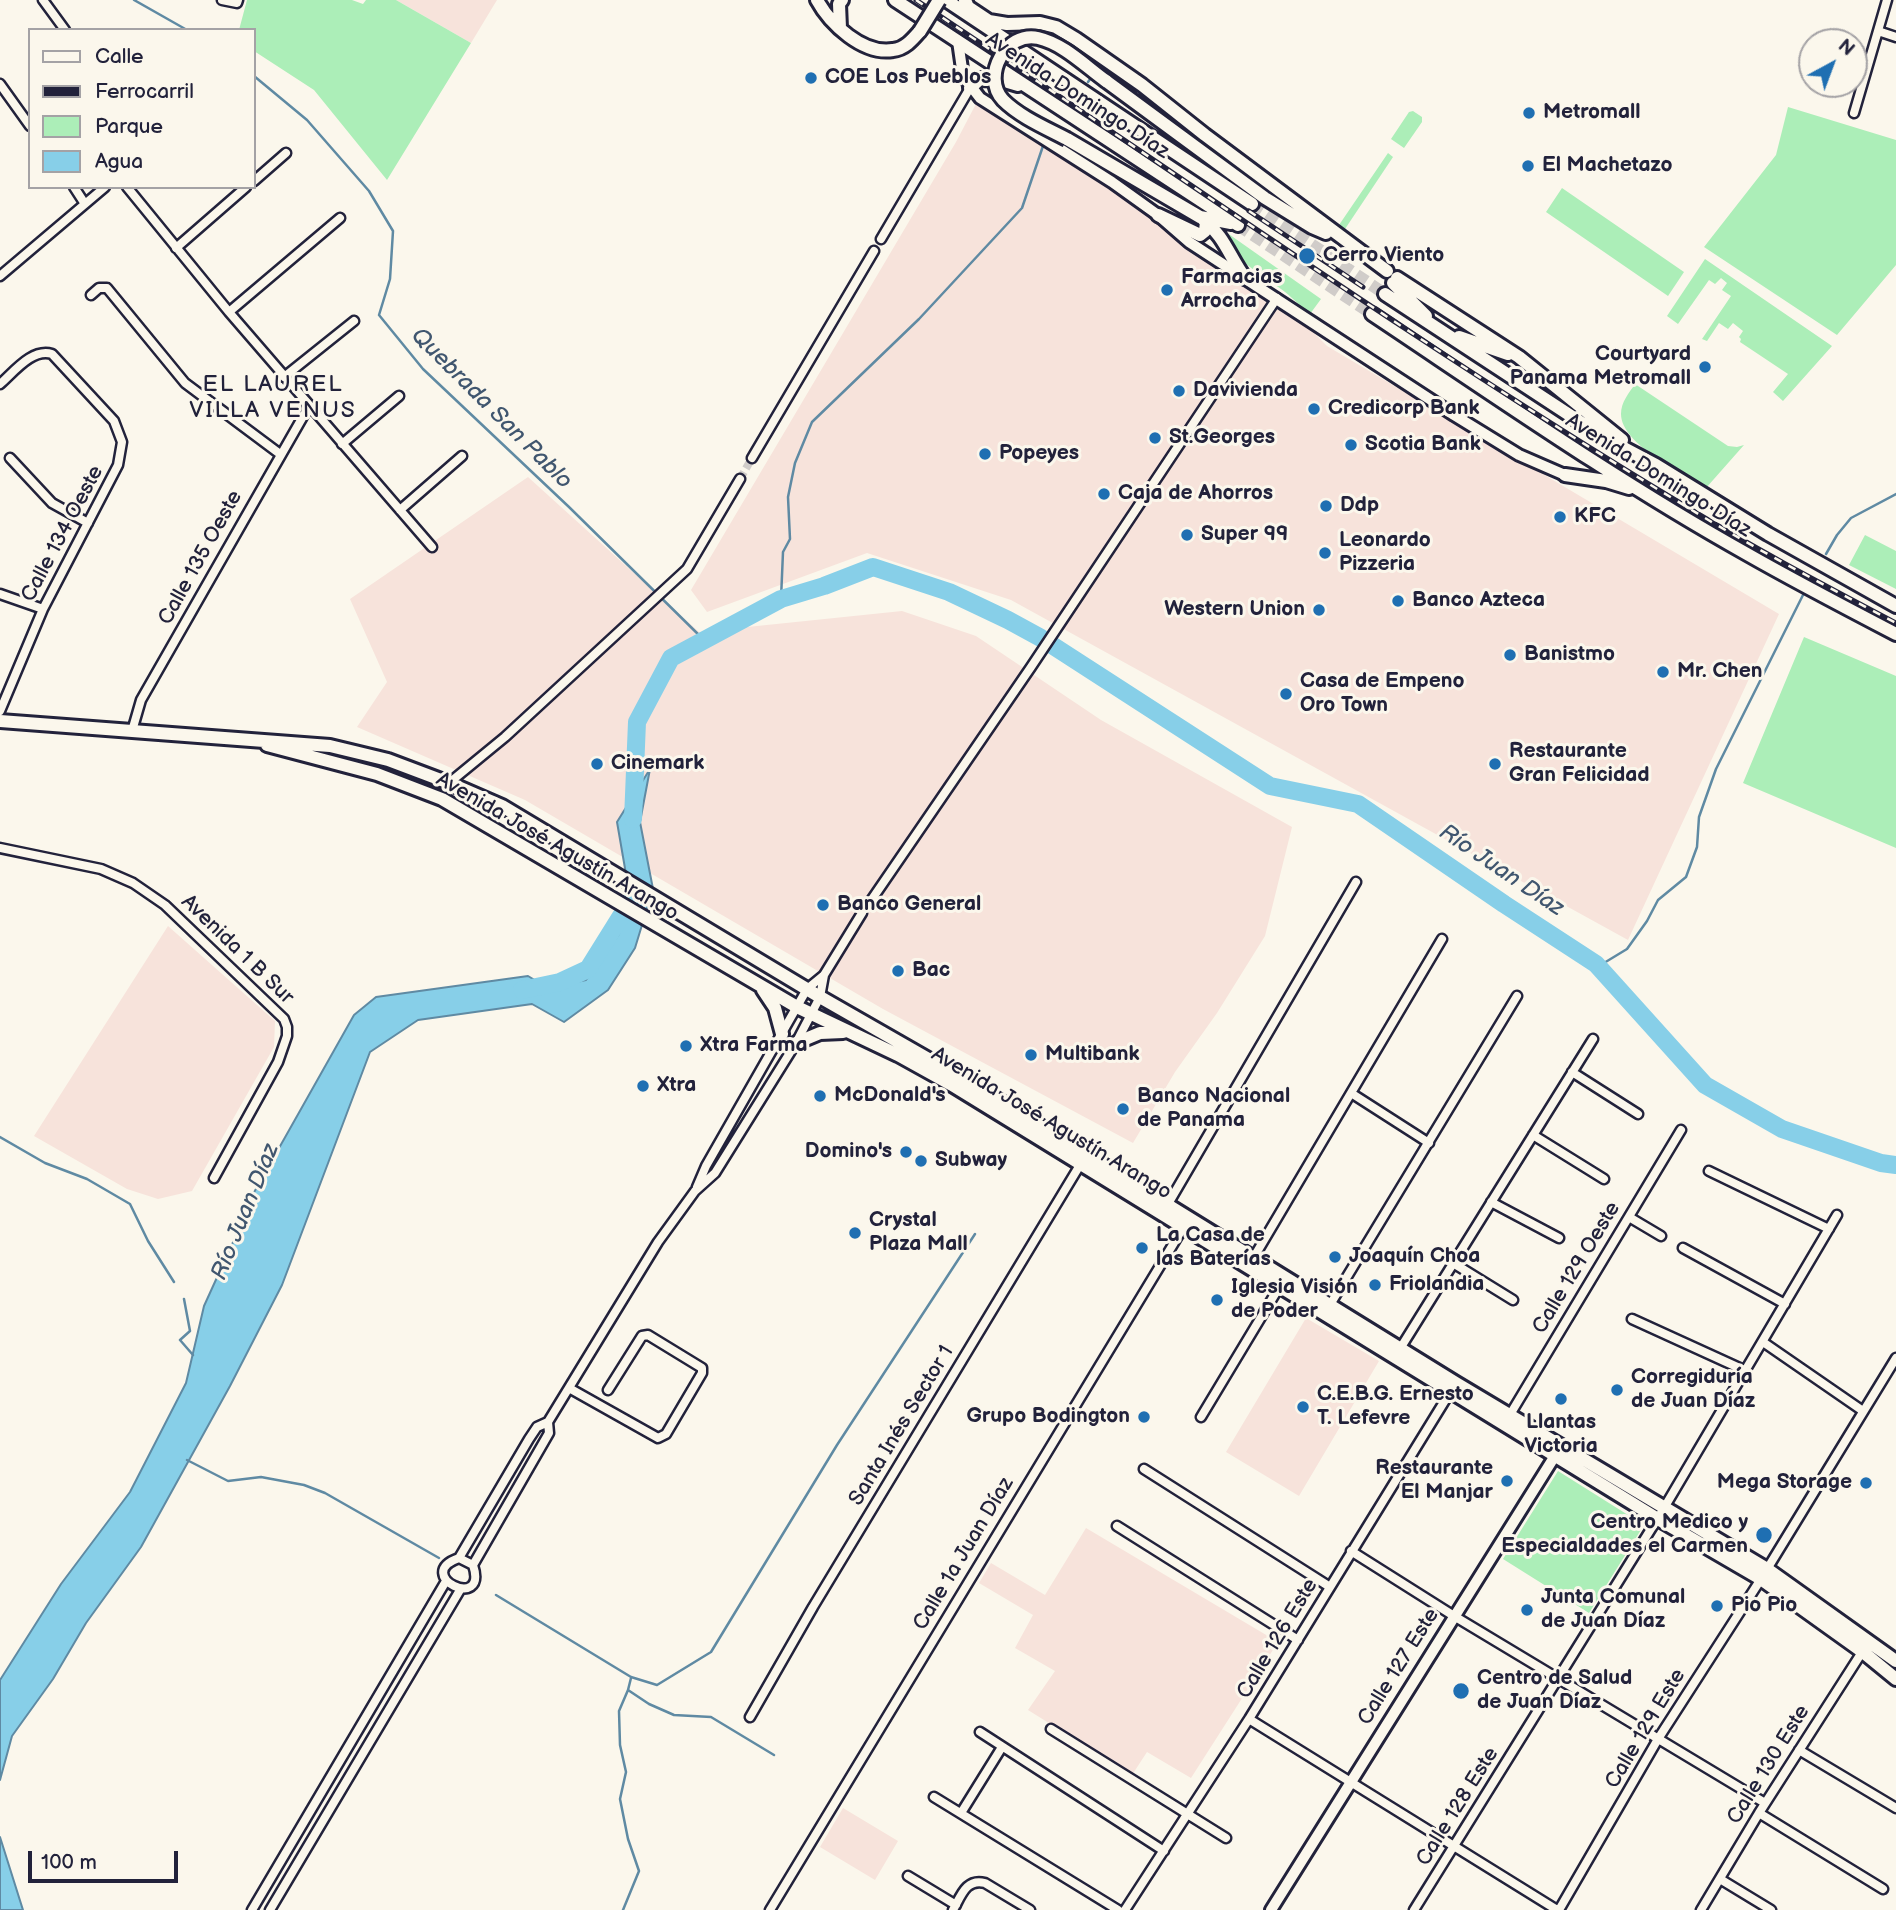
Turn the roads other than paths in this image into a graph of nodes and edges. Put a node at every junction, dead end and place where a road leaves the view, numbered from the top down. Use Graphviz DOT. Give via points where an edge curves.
graph roads {
  1 [pos="43,0"];
  2 [pos="222,0"];
  3 [pos="239,0"];
  4 [pos="817,0"];
  5 [pos="842,0"];
  6 [pos="895,0"];
  7 [pos="939,0"];
  8 [pos="946,0"];
  9 [pos="1887,0"];
  10 [pos="964,2"];
  11 [pos="64,28"];
  12 [pos="840,28"];
  13 [pos="1878,31"];
  14 [pos="1896,37"];
  15 [pos="958,41"];
  16 [pos="0,84"];
  17 [pos="970,88"];
  18 [pos="1039,93"];
  19 [pos="1854,113"];
  20 [pos="28,123"];
  21 [pos="286,153"];
  22 [pos="1151,167"];
  23 [pos="256,179"];
  24 [pos="75,189"];
  25 [pos="103,189"];
  26 [pos="129,189"];
  27 [pos="244,189"];
  28 [pos="85,204"];
  29 [pos="1252,204"];
  30 [pos="1158,215"];
  31 [pos="1199,216"];
  32 [pos="340,218"];
  33 [pos="881,239"];
  34 [pos="1343,239"];
  35 [pos="176,248"];
  36 [pos="874,250"];
  37 [pos="0,276"];
  38 [pos="1391,276"];
  39 [pos="1245,278"];
  40 [pos="1385,294"];
  41 [pos="91,295"];
  42 [pos="1277,298"];
  43 [pos="229,312"];
  44 [pos="1372,314"];
  45 [pos="354,321"];
  46 [pos="1437,328"];
  47 [pos="1518,356"];
  48 [pos="284,377"];
  49 [pos="0,384"];
  50 [pos="399,396"];
  51 [pos="309,406"];
  52 [pos="342,444"];
  53 [pos="280,454"];
  54 [pos="462,456"];
  55 [pos="10,458"];
  56 [pos="752,458"];
  57 [pos="1656,465"];
  58 [pos="1565,475"];
  59 [pos="740,479"];
  60 [pos="1648,494"];
  61 [pos="400,510"];
  62 [pos="88,523"];
  63 [pos="432,547"];
  64 [pos="0,594"];
  65 [pos="1896,606"];
  66 [pos="43,609"];
  67 [pos="1896,634"];
  68 [pos="0,710"];
  69 [pos="0,721"];
  70 [pos="132,731"];
  71 [pos="257,742"];
  72 [pos="449,783"];
  73 [pos="408,785"];
  74 [pos="468,815"];
  75 [pos="0,848"];
  76 [pos="1356,882"];
  77 [pos="868,905"];
  78 [pos="862,913"];
  79 [pos="1442,939"];
  80 [pos="824,975"];
  81 [pos="761,987"];
  82 [pos="807,989"];
  83 [pos="1517,996"];
  84 [pos="820,997"];
  85 [pos="797,1007"];
  86 [pos="811,1015"];
  87 [pos="847,1032"];
  88 [pos="782,1034"];
  89 [pos="1593,1039"];
  90 [pos="796,1042"];
  91 [pos="1572,1072"];
  92 [pos="1351,1093"];
  93 [pos="1638,1114"];
  94 [pos="1681,1130"];
  95 [pos="1533,1135"];
  96 [pos="1429,1143"];
  97 [pos="1084,1160"];
  98 [pos="1709,1171"];
  99 [pos="214,1178"];
  100 [pos="1604,1179"];
  101 [pos="695,1192"];
  102 [pos="1491,1202"];
  103 [pos="1168,1204"];
  104 [pos="1837,1215"];
  105 [pos="1629,1217"];
  106 [pos="1186,1222"];
  107 [pos="1829,1229"];
  108 [pos="1661,1236"];
  109 [pos="1559,1238"];
  110 [pos="1683,1248"];
  111 [pos="1251,1262"];
  112 [pos="1453,1263"];
  113 [pos="1283,1282"];
  114 [pos="1513,1300"];
  115 [pos="1786,1304"];
  116 [pos="1327,1309"];
  117 [pos="1632,1319"];
  118 [pos="1763,1342"];
  119 [pos="1397,1353"];
  120 [pos="1896,1359"];
  121 [pos="1746,1371"];
  122 [pos="1453,1387"];
  123 [pos="569,1388"];
  124 [pos="608,1390"];
  125 [pos="1863,1411"];
  126 [pos="1201,1416"];
  127 [pos="1507,1419"];
  128 [pos="548,1422"];
  129 [pos="1558,1451"];
  130 [pos="1144,1469"];
  131 [pos="1661,1513"];
  132 [pos="1116,1525"];
  133 [pos="1351,1551"];
  134 [pos="460,1558"];
  135 [pos="473,1565"];
  136 [pos="1764,1574"];
  137 [pos="446,1581"];
  138 [pos="1330,1587"];
  139 [pos="460,1590"];
  140 [pos="1454,1616"];
  141 [pos="1298,1640"];
  142 [pos="1870,1640"];
  143 [pos="1863,1652"];
  144 [pos="1896,1661"];
  145 [pos="1896,1679"];
  146 [pos="1558,1680"];
  147 [pos="750,1717"];
  148 [pos="1249,1719"];
  149 [pos="1051,1729"];
  150 [pos="980,1732"];
  151 [pos="1658,1739"];
  152 [pos="1002,1747"];
  153 [pos="1799,1750"];
  154 [pos="1351,1783"];
  155 [pos="934,1797"];
  156 [pos="1765,1803"];
  157 [pos="1896,1808"];
  158 [pos="961,1813"];
  159 [pos="1759,1813"];
  160 [pos="1187,1814"];
  161 [pos="1226,1839"];
  162 [pos="1454,1846"];
  163 [pos="1164,1851"];
  164 [pos="908,1875"];
  165 [pos="1720,1879"];
  166 [pos="1883,1889"];
  167 [pos="954,1907"];
  168 [pos="252,1910"];
  169 [pos="270,1910"];
  170 [pos="770,1910"];
  171 [pos="1030,1910"];
  172 [pos="1118,1910"];
  173 [pos="1125,1910"];
  174 [pos="1271,1910"];
  175 [pos="1413,1910"];
  176 [pos="1558,1910"];
  177 [pos="1701,1910"];
  178 [pos="1771,1910"];
  1 -- 11 [label="street"];
  2 -- 3 [label="street"];
  4 -- 12 [label="main road"];
  5 -- 12 [label="main road"];
  6 -- 15 [label="main road, Avenida Domingo Díaz"];
  7 -- 12 [label="main road, bridge" via="911,41 893,50 867,45"];
  8 -- 29 [label="main road, Avenida Domingo Díaz"];
  9 -- 13 [label="street"];
  10 -- 34 [label="main road" via="989,21 1040,23 1076,39"];
  13 -- 14 [label="street"];
  13 -- 19 [label="street"];
  15 -- 17 [label="street" via="962,76"];
  15 -- 18 [label="main road, Avenida Domingo Díaz"];
  16 -- 20 [label="street"];
  17 -- 18 [label="main road" via="980,79 1001,79"];
  17 -- 30 [label="street" via="991,107 1049,140"];
  17 -- 33 [label="street"];
  18 -- 22 [label="main road, Avenida Domingo Díaz"];
  21 -- 23 [label="street"];
  22 -- 31 [label="main road"];
  22 -- 31 [label="main road, Avenida Domingo Díaz" via="1238,225"];
  24 -- 28 [label="street"];
  25 -- 28 [label="street"];
  26 -- 35 [label="street"];
  27 -- 35 [label="street"];
  28 -- 37 [label="street"];
  30 -- 31 [label="main road" via="1200,235 1205,231"];
  30 -- 39 [label="street" via="1189,242"];
  31 -- 34 [label="main road, bridge" via="1020,113 1002,98 995,82 1005,50 1017,40 1034,37 1054,43 1265,198 1312,227"];
  31 -- 39 [label="main road" via="1220,234"];
  32 -- 43 [label="street"];
  34 -- 38 [label="main road"];
  35 -- 43 [label="street"];
  36 -- 56 [label="street"];
  38 -- 46 [label="main road"];
  38 -- 47 [label="main road"];
  39 -- 42 [label="street"];
  40 -- 46 [label="main road, Avenida Domingo Díaz"];
  41 -- 53 [label="street" via="107,288 185,383"];
  42 -- 58 [label="street" via="1519,455"];
  42 -- 77 [label="street"];
  43 -- 48 [label="street"];
  44 -- 60 [label="main road, Avenida Domingo Díaz"];
  45 -- 48 [label="street"];
  46 -- 47 [label="main road"];
  46 -- 57 [label="main road, Avenida Domingo Díaz" via="1604,437"];
  47 -- 57 [label="main road"];
  48 -- 51 [label="street"];
  49 -- 62 [label="street, Calle 134 Oeste" via="35,354 48,353 114,421 122,442 118,465"];
  50 -- 52 [label="street"];
  51 -- 52 [label="street"];
  51 -- 53 [label="street, Calle 135 Oeste"];
  52 -- 61 [label="street"];
  53 -- 70 [label="street, Calle 135 Oeste" via="141,700"];
  54 -- 61 [label="street"];
  55 -- 62 [label="street" via="52,503"];
  57 -- 65 [label="main road, Avenida Domingo Díaz"];
  58 -- 60 [label="main road"];
  59 -- 72 [label="street" via="687,569"];
  60 -- 67 [label="main road, Avenida Domingo Díaz" via="1745,553"];
  61 -- 63 [label="street"];
  62 -- 66 [label="street, Calle 134 Oeste"];
  64 -- 66 [label="street"];
  66 -- 68 [label="street, Calle 134 Oeste"];
  69 -- 70 [label="main road, Avenida José Agustín Arango"];
  70 -- 71 [label="main road, Avenida José Agustín Arango"];
  71 -- 72 [label="main road, Avenida José Agustín Arango" via="330,746 387,760"];
  71 -- 73 [label="main road, Avenida José Agustín Arango"];
  72 -- 73 [label="main road"];
  72 -- 74 [label="main road" via="454,799"];
  72 -- 82 [label="main road, Avenida José Agustín Arango" via="502,806"];
  73 -- 74 [label="main road, Avenida José Agustín Arango"];
  74 -- 81 [label="main road, Avenida José Agustín Arango"];
  75 -- 99 [label="street, Avenida 1 B Sur" via="101,869 149,893 284,1019 286,1036 278,1062"];
  76 -- 103 [label="street"];
  78 -- 80 [label="street"];
  79 -- 92 [label="street"];
  80 -- 82 [label="street"];
  80 -- 84 [label="street"];
  81 -- 85 [label="main road, Avenida José Agustín Arango"];
  81 -- 88 [label="main road" via="775,1007"];
  82 -- 84 [label="main road, Avenida José Agustín Arango"];
  82 -- 85 [label="street"];
  83 -- 96 [label="street"];
  84 -- 86 [label="street"];
  84 -- 97 [label="main road, Avenida José Agustín Arango" via="921,1053"];
  85 -- 86 [label="main road, Avenida José Agustín Arango"];
  85 -- 88 [label="street"];
  86 -- 87 [label="main road, Avenida José Agustín Arango"];
  86 -- 90 [label="street"];
  87 -- 90 [label="main road" via="820,1033"];
  87 -- 97 [label="main road, Avenida José Agustín Arango" via="898,1055"];
  88 -- 101 [label="street"];
  89 -- 91 [label="street"];
  90 -- 101 [label="street" via="715,1172"];
  91 -- 93 [label="street"];
  91 -- 95 [label="street"];
  92 -- 96 [label="street"];
  92 -- 111 [label="street"];
  94 -- 105 [label="street, Calle 129 Oeste"];
  95 -- 100 [label="street"];
  95 -- 102 [label="street"];
  96 -- 116 [label="street"];
  97 -- 103 [label="main road, Avenida José Agustín Arango"];
  97 -- 106 [label="main road, Avenida José Agustín Arango"];
  97 -- 147 [label="street, Santa Inés Sector 1"];
  98 -- 107 [label="street"];
  101 -- 123 [label="street" via="657,1242"];
  102 -- 109 [label="street"];
  102 -- 112 [label="street"];
  103 -- 106 [label="main road, Avenida José Agustín Arango"];
  104 -- 107 [label="street, Calle 128 Este"];
  105 -- 108 [label="street"];
  105 -- 127 [label="street, Calle 129 Oeste"];
  106 -- 111 [label="main road, Avenida José Agustín Arango"];
  106 -- 170 [label="street, Calle 1a Juan Díaz"];
  107 -- 115 [label="street, Calle 128 Este"];
  110 -- 115 [label="street"];
  111 -- 113 [label="main road, Avenida José Agustín Arango"];
  112 -- 114 [label="street"];
  112 -- 119 [label="street"];
  113 -- 116 [label="main road, Avenida José Agustín Arango"];
  113 -- 126 [label="street"];
  115 -- 118 [label="street, Calle 128 Este"];
  116 -- 119 [label="main road, Avenida José Agustín Arango"];
  117 -- 121 [label="street"];
  118 -- 121 [label="street, Calle 128 Este"];
  118 -- 125 [label="street"];
  119 -- 122 [label="main road, Avenida José Agustín Arango"];
  120 -- 125 [label="street, Calle 129 Este"];
  121 -- 131 [label="street, Calle 128 Este"];
  122 -- 127 [label="main road, Avenida José Agustín Arango"];
  122 -- 133 [label="street, Calle 126 Este"];
  123 -- 124 [label="street" via="658,1438 666,1434 702,1368 648,1335 642,1336"];
  123 -- 128 [label="street"];
  125 -- 136 [label="street, Calle 129 Este"];
  127 -- 129 [label="main road, Avenida José Agustín Arango"];
  128 -- 134 [label="street" via="537,1427 529,1439"];
  128 -- 135 [label="street" via="549,1433"];
  129 -- 131 [label="main road, Avenida José Agustín Arango"];
  129 -- 140 [label="street, Calle 127 Este"];
  130 -- 138 [label="street"];
  131 -- 136 [label="main road, Avenida José Agustín Arango"];
  131 -- 146 [label="street, Calle 128 Este"];
  132 -- 141 [label="street"];
  133 -- 138 [label="street, Calle 126 Este"];
  133 -- 140 [label="street"];
  134 -- 135 [label="street"];
  134 -- 137 [label="street" via="448,1565"];
  135 -- 139 [label="street" via="474,1581"];
  136 -- 142 [label="main road, Avenida José Agustín Arango"];
  136 -- 143 [label="main road, Avenida José Agustín Arango"];
  136 -- 151 [label="street, Calle 129 Este"];
  137 -- 139 [label="street"];
  137 -- 168 [label="street"];
  138 -- 141 [label="street, Calle 126 Este"];
  139 -- 169 [label="street"];
  140 -- 146 [label="street"];
  140 -- 154 [label="street, Calle 127 Este"];
  141 -- 148 [label="street, Calle 126 Este"];
  142 -- 143 [label="street, Calle 130 Este"];
  142 -- 144 [label="main road, Avenida José Agustín Arango"];
  143 -- 145 [label="main road, Avenida José Agustín Arango"];
  143 -- 153 [label="street, Calle 130 Este"];
  146 -- 151 [label="street"];
  146 -- 162 [label="street, Calle 128 Este"];
  148 -- 154 [label="street"];
  148 -- 160 [label="street, Calle 126 Este"];
  149 -- 160 [label="street"];
  150 -- 152 [label="street"];
  151 -- 156 [label="street"];
  151 -- 176 [label="street, Calle 129 Este"];
  152 -- 158 [label="street"];
  152 -- 163 [label="street"];
  153 -- 156 [label="street, Calle 130 Este"];
  153 -- 157 [label="street"];
  154 -- 162 [label="street"];
  154 -- 174 [label="street, Calle 127 Este"];
  155 -- 158 [label="street"];
  156 -- 159 [label="street, Calle 130 Este"];
  158 -- 172 [label="street"];
  159 -- 165 [label="street, Calle 130 Este"];
  159 -- 166 [label="street"];
  160 -- 161 [label="street"];
  160 -- 163 [label="street, Calle 126 Este"];
  162 -- 175 [label="street, Calle 128 Este"];
  162 -- 176 [label="street"];
  163 -- 173 [label="street, Calle 126 Este"];
  164 -- 167 [label="street"];
  165 -- 177 [label="street, Calle 130 Este"];
  165 -- 178 [label="street"];
  167 -- 171 [label="street" via="968,1885 977,1881"];
}
